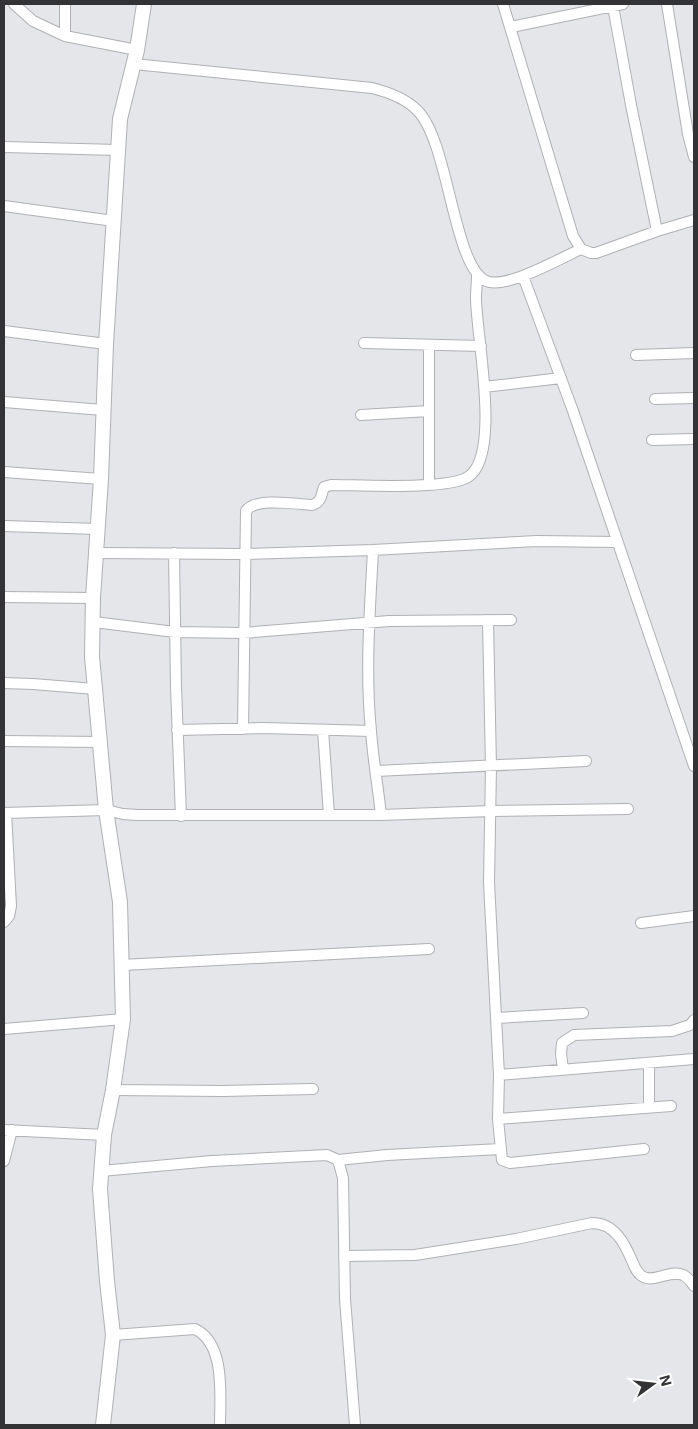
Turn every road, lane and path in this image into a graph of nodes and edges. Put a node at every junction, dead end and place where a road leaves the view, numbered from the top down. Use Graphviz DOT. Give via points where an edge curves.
graph roads {
  1 [pos="14,4"];
  2 [pos="65,4"];
  3 [pos="144,4"];
  4 [pos="503,4"];
  5 [pos="667,4"];
  6 [pos="618,5"];
  7 [pos="511,27"];
  8 [pos="64,36"];
  9 [pos="137,50"];
  10 [pos="134,64"];
  11 [pos="4,147"];
  12 [pos="118,150"];
  13 [pos="694,157"];
  14 [pos="4,206"];
  15 [pos="694,220"];
  16 [pos="114,221"];
  17 [pos="658,231"];
  18 [pos="582,249"];
  19 [pos="477,276"];
  20 [pos="523,276"];
  21 [pos="4,331"];
  22 [pos="106,344"];
  23 [pos="364,344"];
  24 [pos="429,345"];
  25 [pos="481,346"];
  26 [pos="694,353"];
  27 [pos="636,354"];
  28 [pos="561,378"];
  29 [pos="484,387"];
  30 [pos="694,398"];
  31 [pos="655,399"];
  32 [pos="4,402"];
  33 [pos="103,410"];
  34 [pos="429,411"];
  35 [pos="361,415"];
  36 [pos="694,439"];
  37 [pos="652,440"];
  38 [pos="4,472"];
  39 [pos="101,479"];
  40 [pos="429,484"];
  41 [pos="4,526"];
  42 [pos="98,530"];
  43 [pos="616,542"];
  44 [pos="374,550"];
  45 [pos="96,553"];
  46 [pos="174,553"];
  47 [pos="244,554"];
  48 [pos="4,597"];
  49 [pos="93,598"];
  50 [pos="488,620"];
  51 [pos="511,620"];
  52 [pos="94,622"];
  53 [pos="369,622"];
  54 [pos="175,632"];
  55 [pos="243,634"];
  56 [pos="4,683"];
  57 [pos="95,689"];
  58 [pos="243,728"];
  59 [pos="177,730"];
  60 [pos="323,730"];
  61 [pos="371,731"];
  62 [pos="4,741"];
  63 [pos="100,742"];
  64 [pos="586,761"];
  65 [pos="694,766"];
  66 [pos="491,767"];
  67 [pos="376,772"];
  68 [pos="628,809"];
  69 [pos="106,810"];
  70 [pos="491,811"];
  71 [pos="5,813"];
  72 [pos="329,815"];
  73 [pos="381,815"];
  74 [pos="182,816"];
  75 [pos="694,916"];
  76 [pos="4,922"];
  77 [pos="641,923"];
  78 [pos="429,949"];
  79 [pos="122,965"];
  80 [pos="583,1013"];
  81 [pos="496,1018"];
  82 [pos="122,1019"];
  83 [pos="694,1020"];
  84 [pos="4,1029"];
  85 [pos="694,1059"];
  86 [pos="649,1063"];
  87 [pos="563,1070"];
  88 [pos="500,1075"];
  89 [pos="313,1089"];
  90 [pos="114,1090"];
  91 [pos="671,1106"];
  92 [pos="649,1107"];
  93 [pos="498,1119"];
  94 [pos="8,1130"];
  95 [pos="104,1135"];
  96 [pos="500,1149"];
  97 [pos="644,1149"];
  98 [pos="338,1160"];
  99 [pos="4,1161"];
  100 [pos="101,1171"];
  101 [pos="344,1256"];
  102 [pos="694,1286"];
  103 [pos="113,1335"];
  104 [pos="103,1425"];
  105 [pos="220,1425"];
  106 [pos="354,1425"];
  1 -- 8 [label="street" via="33,21"];
  2 -- 8 [label="street"];
  3 -- 9 [label="street"];
  4 -- 7 [label="street"];
  5 -- 13 [label="street"];
  6 -- 7 [label="street"];
  6 -- 17 [label="street" via="631,105"];
  7 -- 18 [label="street" via="573,236"];
  8 -- 9 [label="street"];
  9 -- 10 [label="street"];
  10 -- 12 [label="street" via="120,119"];
  10 -- 19 [label="street" via="372,88 401,99 417,110 426,123 446,178 466,255"];
  11 -- 12 [label="street"];
  12 -- 16 [label="street"];
  14 -- 16 [label="street"];
  15 -- 17 [label="street"];
  16 -- 22 [label="street"];
  17 -- 18 [label="street" via="602,252 591,254"];
  18 -- 20 [label="street"];
  19 -- 20 [label="street" via="488,282 500,283"];
  19 -- 25 [label="street"];
  20 -- 28 [label="street"];
  21 -- 22 [label="street"];
  22 -- 33 [label="street"];
  23 -- 24 [label="street"];
  24 -- 25 [label="street"];
  24 -- 34 [label="street"];
  25 -- 29 [label="street"];
  26 -- 27 [label="street"];
  28 -- 29 [label="street"];
  28 -- 43 [label="street"];
  29 -- 40 [label="street" via="484,443 475,470 456,482"];
  30 -- 31 [label="street"];
  32 -- 33 [label="street"];
  33 -- 39 [label="street"];
  34 -- 35 [label="street"];
  34 -- 40 [label="street"];
  36 -- 37 [label="street"];
  38 -- 39 [label="street"];
  39 -- 42 [label="street"];
  40 -- 47 [label="street" via="331,484 324,487 319,502 312,505 254,504 246,511"];
  41 -- 42 [label="street"];
  42 -- 45 [label="street"];
  43 -- 44 [label="street" via="537,541"];
  43 -- 65 [label="street"];
  44 -- 47 [label="street"];
  44 -- 53 [label="street"];
  45 -- 46 [label="street"];
  45 -- 49 [label="street"];
  46 -- 47 [label="street"];
  46 -- 54 [label="street"];
  47 -- 55 [label="street"];
  48 -- 49 [label="street"];
  49 -- 52 [label="street"];
  50 -- 51 [label="street"];
  50 -- 53 [label="street"];
  50 -- 66 [label="street"];
  52 -- 54 [label="street"];
  52 -- 57 [label="street" via="92,656"];
  53 -- 55 [label="street"];
  53 -- 61 [label="street"];
  54 -- 55 [label="street"];
  54 -- 59 [label="street"];
  55 -- 58 [label="street"];
  56 -- 57 [label="street"];
  57 -- 63 [label="street"];
  58 -- 59 [label="street"];
  58 -- 60 [label="street"];
  59 -- 74 [label="street"];
  60 -- 61 [label="street"];
  60 -- 72 [label="street"];
  61 -- 67 [label="street"];
  62 -- 63 [label="street"];
  63 -- 69 [label="street"];
  64 -- 66 [label="street"];
  66 -- 67 [label="street"];
  66 -- 70 [label="street"];
  67 -- 73 [label="street"];
  68 -- 70 [label="street"];
  69 -- 71 [label="street"];
  69 -- 74 [label="street" via="123,814"];
  69 -- 79 [label="street" via="120,902"];
  70 -- 73 [label="street"];
  70 -- 81 [label="street" via="489,882"];
  71 -- 76 [label="street" via="11,906"];
  72 -- 73 [label="street"];
  72 -- 74 [label="street"];
  75 -- 77 [label="street"];
  78 -- 79 [label="street"];
  79 -- 82 [label="street"];
  80 -- 81 [label="street"];
  81 -- 88 [label="street"];
  82 -- 84 [label="street"];
  82 -- 90 [label="street"];
  83 -- 87 [label="street" via="690,1025 672,1031 574,1035 562,1043"];
  85 -- 86 [label="street"];
  86 -- 87 [label="street"];
  86 -- 92 [label="street"];
  87 -- 88 [label="street"];
  88 -- 93 [label="street"];
  89 -- 90 [label="street" via="223,1092"];
  90 -- 95 [label="street"];
  91 -- 92 [label="street"];
  92 -- 93 [label="street"];
  93 -- 96 [label="street"];
  94 -- 95 [label="street"];
  94 -- 99 [label="street"];
  95 -- 100 [label="street"];
  96 -- 97 [label="street" via="502,1160 510,1163"];
  96 -- 98 [label="street"];
  98 -- 100 [label="street" via="327,1155"];
  98 -- 101 [label="street" via="343,1178"];
  100 -- 103 [label="street" via="100,1198"];
  101 -- 102 [label="street" via="415,1255 601,1223 617,1234 642,1276 682,1274"];
  101 -- 106 [label="street"];
  103 -- 104 [label="street"];
  103 -- 105 [label="street" via="195,1329 204,1333 218,1362"];
}
